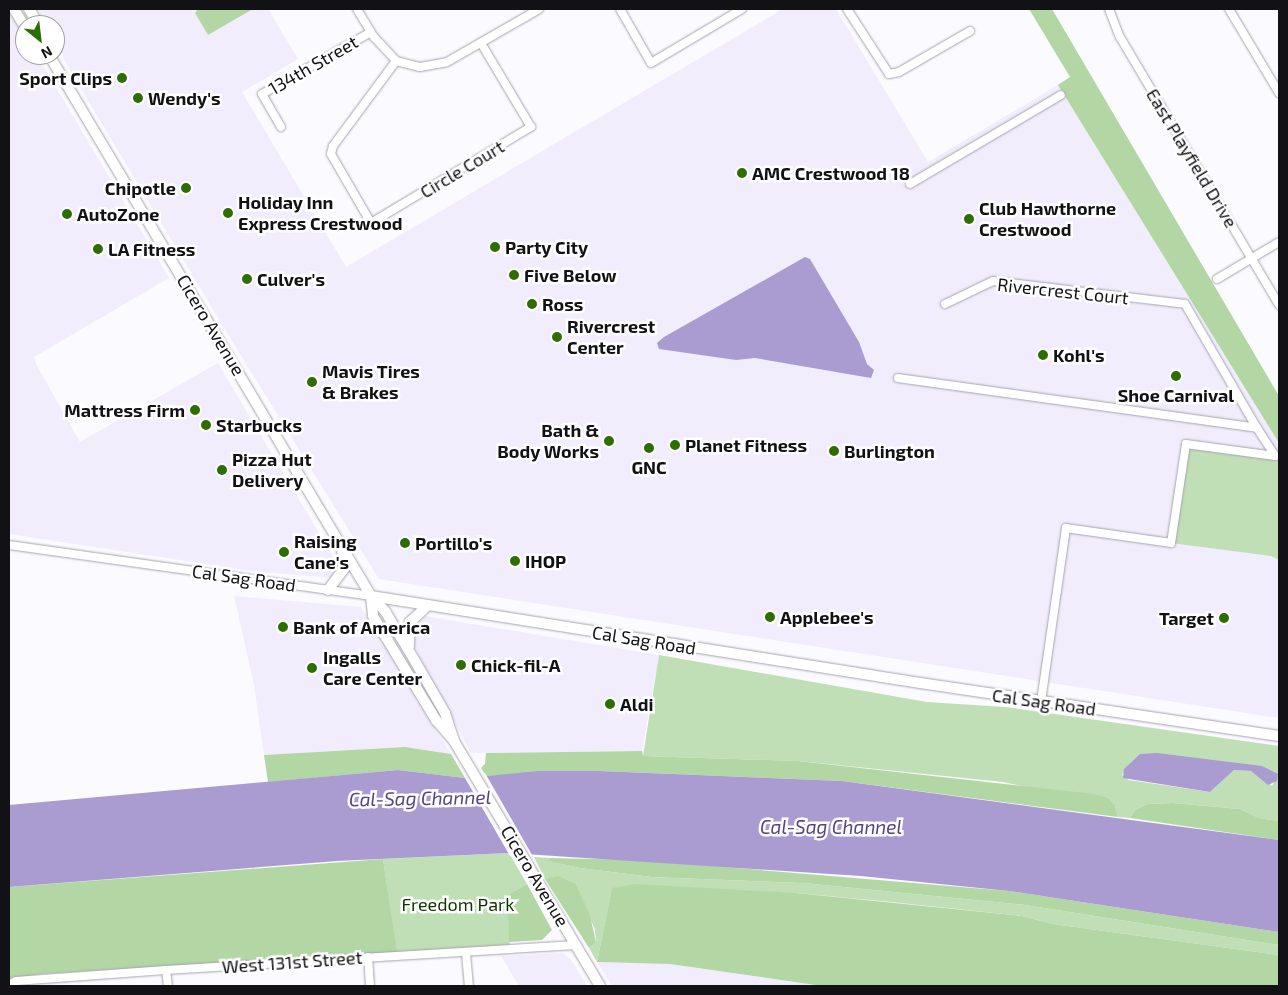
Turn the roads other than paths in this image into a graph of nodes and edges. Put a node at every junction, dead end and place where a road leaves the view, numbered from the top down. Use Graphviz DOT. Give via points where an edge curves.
graph roads {
  1 [pos="357,9"];
  2 [pos="540,9"];
  3 [pos="620,9"];
  4 [pos="742,9"];
  5 [pos="848,9"];
  6 [pos="1108,9"];
  7 [pos="1229,9"];
  8 [pos="970,30"];
  9 [pos="371,32"];
  10 [pos="481,43"];
  11 [pos="396,61"];
  12 [pos="55,65"];
  13 [pos="1279,93"];
  14 [pos="1061,95"];
  15 [pos="281,127"];
  16 [pos="910,184"];
  17 [pos="1279,242"];
  18 [pos="1252,258"];
  19 [pos="1217,279"];
  20 [pos="945,304"];
  21 [pos="1279,305"];
  22 [pos="898,378"];
  23 [pos="1257,428"];
  24 [pos="9,545"];
  25 [pos="342,546"];
  26 [pos="328,590"];
  27 [pos="371,596"];
  28 [pos="428,605"];
  29 [pos="415,661"];
  30 [pos="1041,701"];
  31 [pos="1279,736"];
  32 [pos="454,741"];
  33 [pos="576,945"];
  34 [pos="466,953"];
  35 [pos="368,957"];
  36 [pos="166,970"];
  37 [pos="9,985"];
  38 [pos="168,986"];
  39 [pos="370,986"];
  40 [pos="469,986"];
  41 [pos="600,986"];
  1 -- 9 [label="street"];
  2 -- 10 [label="street"];
  3 -- 4 [label="street" via="651,63"];
  5 -- 8 [label="street" via="889,74 899,72"];
  6 -- 18 [label="street, East Playfield Drive" via="1122,42"];
  7 -- 13 [label="street"];
  9 -- 11 [label="street"];
  9 -- 15 [label="street, 134th Street" via="262,94"];
  10 -- 11 [label="street" via="437,65 420,67"];
  10 -- 11 [label="street, Circle Court" via="531,128 372,223 332,154 333,146"];
  12 -- 25 [label="main road, Cicero Avenue"];
  14 -- 16 [label="street"];
  17 -- 18 [label="street"];
  18 -- 19 [label="street"];
  18 -- 21 [label="street, East Playfield Drive"];
  20 -- 23 [label="street, Rivercrest Court" via="993,281 1185,304"];
  22 -- 23 [label="street"];
  23 -- 30 [label="street" via="1275,456 1186,444 1171,543 1066,528"];
  24 -- 26 [label="street, Cal Sag Road"];
  25 -- 26 [label="main road" via="344,569"];
  25 -- 27 [label="main road, Cicero Avenue"];
  26 -- 27 [label="street, Cal Sag Road"];
  27 -- 28 [label="main road, Cal Sag Road"];
  27 -- 29 [label="main road, Cicero Avenue" via="385,611"];
  27 -- 32 [label="main road, Cicero Avenue" via="373,616 436,720"];
  28 -- 29 [label="main road" via="417,613 407,629 408,644"];
  28 -- 30 [label="main road, Cal Sag Road"];
  29 -- 32 [label="main road, Cicero Avenue" via="445,713"];
  30 -- 31 [label="main road, Cal Sag Road"];
  32 -- 33 [label="main road, Cicero Avenue"];
  33 -- 34 [label="street, West 131st Street"];
  33 -- 41 [label="main road, Cicero Avenue"];
  34 -- 35 [label="street, West 131st Street"];
  34 -- 40 [label="street"];
  35 -- 36 [label="street, West 131st Street"];
  35 -- 39 [label="street"];
  36 -- 37 [label="street, West 131st Street" via="16,981"];
  36 -- 38 [label="street"];
}
